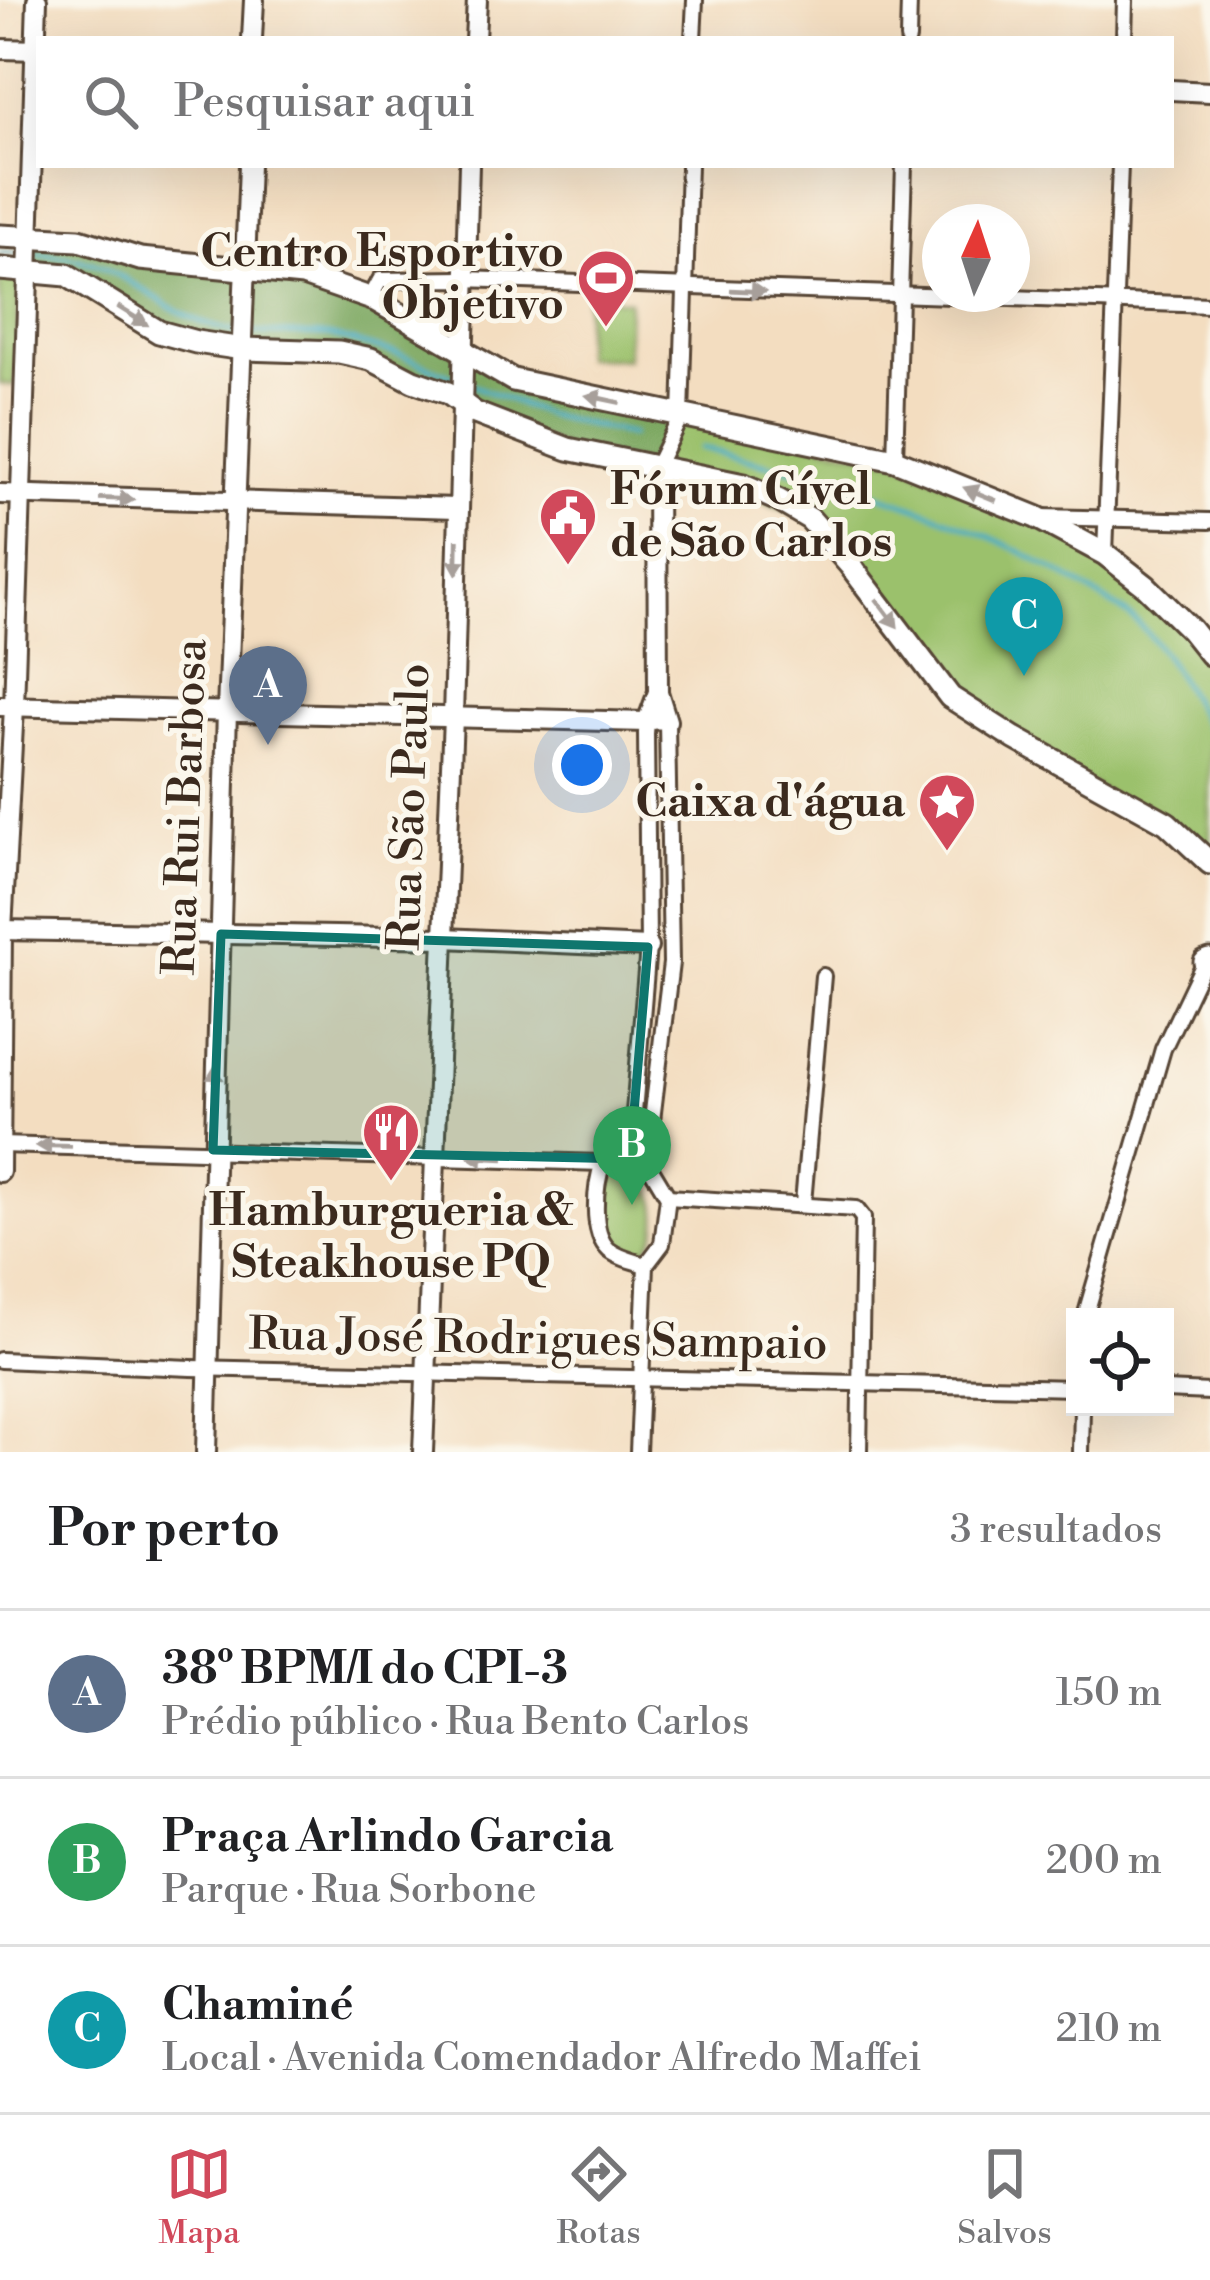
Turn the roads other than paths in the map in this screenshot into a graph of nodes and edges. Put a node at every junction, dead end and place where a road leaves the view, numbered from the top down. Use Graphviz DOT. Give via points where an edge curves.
graph roads {
  1 [pos="37,0"];
  2 [pos="254,0"];
  3 [pos="477,0"];
  4 [pos="694,0"];
  5 [pos="909,0"];
  6 [pos="1125,0"];
  7 [pos="38,36"];
  8 [pos="252,36"];
  9 [pos="475,36"];
  10 [pos="693,36"];
  11 [pos="908,36"];
  12 [pos="1124,36"];
  13 [pos="0,49"];
  14 [pos="36,49"];
  15 [pos="36,90"];
  16 [pos="1174,90"];
  17 [pos="1210,92"];
  18 [pos="248,168"];
  19 [pos="469,168"];
  20 [pos="689,168"];
  21 [pos="904,168"];
  22 [pos="1120,168"];
  23 [pos="0,236"];
  24 [pos="28,254"];
  25 [pos="0,269"];
  26 [pos="245,269"];
  27 [pos="463,279"];
  28 [pos="686,288"];
  29 [pos="901,296"];
  30 [pos="375,300"];
  31 [pos="1114,302"];
  32 [pos="463,304"];
  33 [pos="1210,305"];
  34 [pos="427,330"];
  35 [pos="243,346"];
  36 [pos="462,361"];
  37 [pos="461,401"];
  38 [pos="681,416"];
  39 [pos="895,460"];
  40 [pos="657,465"];
  41 [pos="9,494"];
  42 [pos="237,503"];
  43 [pos="458,508"];
  44 [pos="1036,517"];
  45 [pos="1109,518"];
  46 [pos="1210,521"];
  47 [pos="1106,554"];
  48 [pos="1210,654"];
  49 [pos="7,707"];
  50 [pos="227,711"];
  51 [pos="453,717"];
  52 [pos="657,722"];
  53 [pos="1210,863"];
  54 [pos="1,930"];
  55 [pos="221,934"];
  56 [pos="444,938"];
  57 [pos="647,947"];
  58 [pos="1208,958"];
  59 [pos="823,976"];
  60 [pos="637,1064"];
  61 [pos="662,1065"];
  62 [pos="0,1145"];
  63 [pos="213,1150"];
  64 [pos="433,1156"];
  65 [pos="638,1161"];
  66 [pos="603,1163"];
  67 [pos="0,1172"];
  68 [pos="668,1197"];
  69 [pos="803,1203"];
  70 [pos="646,1265"];
  71 [pos="1088,1308"];
  72 [pos="0,1360"];
  73 [pos="208,1369"];
  74 [pos="425,1374"];
  75 [pos="640,1379"];
  76 [pos="862,1383"];
  77 [pos="1066,1388"];
  78 [pos="1174,1390"];
  79 [pos="1210,1391"];
  80 [pos="1082,1416"];
  81 [pos="206,1452"];
  82 [pos="423,1452"];
  83 [pos="638,1452"];
  84 [pos="860,1452"];
  85 [pos="1081,1452"];
  1 -- 7 [label="street"];
  2 -- 8 [label="street"];
  3 -- 9 [label="street"];
  4 -- 10 [label="street"];
  5 -- 11 [label="street"];
  6 -- 12 [label="street"];
  13 -- 14 [label="street"];
  15 -- 24 [label="street"];
  16 -- 17 [label="street"];
  18 -- 26 [label="street, Rua Rui Barbosa"];
  19 -- 27 [label="street, Rua São Paulo"];
  20 -- 28 [label="street"];
  21 -- 29 [label="street"];
  22 -- 31 [label="street"];
  23 -- 24 [label="main road"];
  24 -- 25 [label="main road"];
  24 -- 26 [label="main road" via="79,240 140,260"];
  24 -- 35 [label="main road, one-way" via="159,332"];
  24 -- 41 [label="street"];
  26 -- 30 [label="main road" via="303,274"];
  26 -- 35 [label="street, Rua Rui Barbosa"];
  27 -- 28 [label="street"];
  27 -- 30 [label="street" via="380,280"];
  27 -- 32 [label="street, Rua São Paulo"];
  28 -- 29 [label="street, one-way"];
  28 -- 38 [label="street"];
  29 -- 31 [label="street"];
  29 -- 39 [label="street"];
  30 -- 34 [label="main road"];
  31 -- 33 [label="street"];
  31 -- 45 [label="street"];
  32 -- 34 [label="main road"];
  32 -- 36 [label="street, Rua São Paulo"];
  34 -- 36 [label="main road"];
  35 -- 37 [label="main road" via="371,359"];
  35 -- 42 [label="street, Rua Rui Barbosa"];
  36 -- 37 [label="street, Rua São Paulo"];
  38 -- 36 [label="main road, one-way" via="513,380"];
  37 -- 40 [label="main road" via="568,448"];
  37 -- 43 [label="street, Rua São Paulo"];
  38 -- 39 [label="main road"];
  38 -- 40 [label="street"];
  44 -- 39 [label="main road, one-way"];
  40 -- 52 [label="street"];
  40 -- 53 [label="main road, one-way" via="744,485 810,519 950,697 1167,824"];
  41 -- 42 [label="street, one-way"];
  41 -- 49 [label="street"];
  42 -- 43 [label="street"];
  42 -- 50 [label="street, Rua Rui Barbosa"];
  43 -- 51 [label="street, Rua São Paulo, one-way"];
  44 -- 45 [label="street"];
  44 -- 47 [label="main road"];
  45 -- 46 [label="street"];
  45 -- 47 [label="street"];
  47 -- 48 [label="main road"];
  49 -- 50 [label="street"];
  49 -- 54 [label="street"];
  50 -- 51 [label="street"];
  50 -- 55 [label="street, Rua Rui Barbosa"];
  51 -- 52 [label="street"];
  51 -- 56 [label="street, Rua São Paulo"];
  52 -- 57 [label="street"];
  52 -- 61 [label="street" via="671,963"];
  54 -- 55 [label="street"];
  54 -- 62 [label="street"];
  55 -- 56 [label="street"];
  63 -- 55 [label="street, Rua Rui Barbosa, one-way"];
  56 -- 57 [label="street"];
  56 -- 64 [label="street, Rua São Paulo"];
  57 -- 60 [label="street"];
  58 -- 71 [label="street" via="1163,1048"];
  59 -- 69 [label="street"];
  60 -- 61 [label="street"];
  60 -- 65 [label="street"];
  61 -- 65 [label="street"];
  63 -- 62 [label="street, one-way"];
  62 -- 67 [label="street"];
  63 -- 64 [label="street"];
  63 -- 73 [label="street, Rua Rui Barbosa"];
  66 -- 64 [label="street, one-way"];
  64 -- 74 [label="street, Rua São Paulo"];
  65 -- 66 [label="street"];
  65 -- 68 [label="street"];
  66 -- 70 [label="street" via="596,1181 600,1240"];
  68 -- 69 [label="street"];
  68 -- 70 [label="street" via="662,1244"];
  69 -- 76 [label="street" via="856,1209 862,1218"];
  70 -- 75 [label="street"];
  72 -- 73 [label="street, Rua José Rodrigues Sampaio"];
  73 -- 74 [label="street, Rua José Rodrigues Sampaio"];
  73 -- 81 [label="street, Rua Rui Barbosa"];
  74 -- 75 [label="street, Rua José Rodrigues Sampaio"];
  74 -- 82 [label="street, Rua São Paulo"];
  75 -- 76 [label="street, Rua José Rodrigues Sampaio"];
  75 -- 83 [label="street"];
  76 -- 77 [label="street, Rua José Rodrigues Sampaio"];
  76 -- 84 [label="street"];
  78 -- 79 [label="street"];
  80 -- 85 [label="street"];
}
